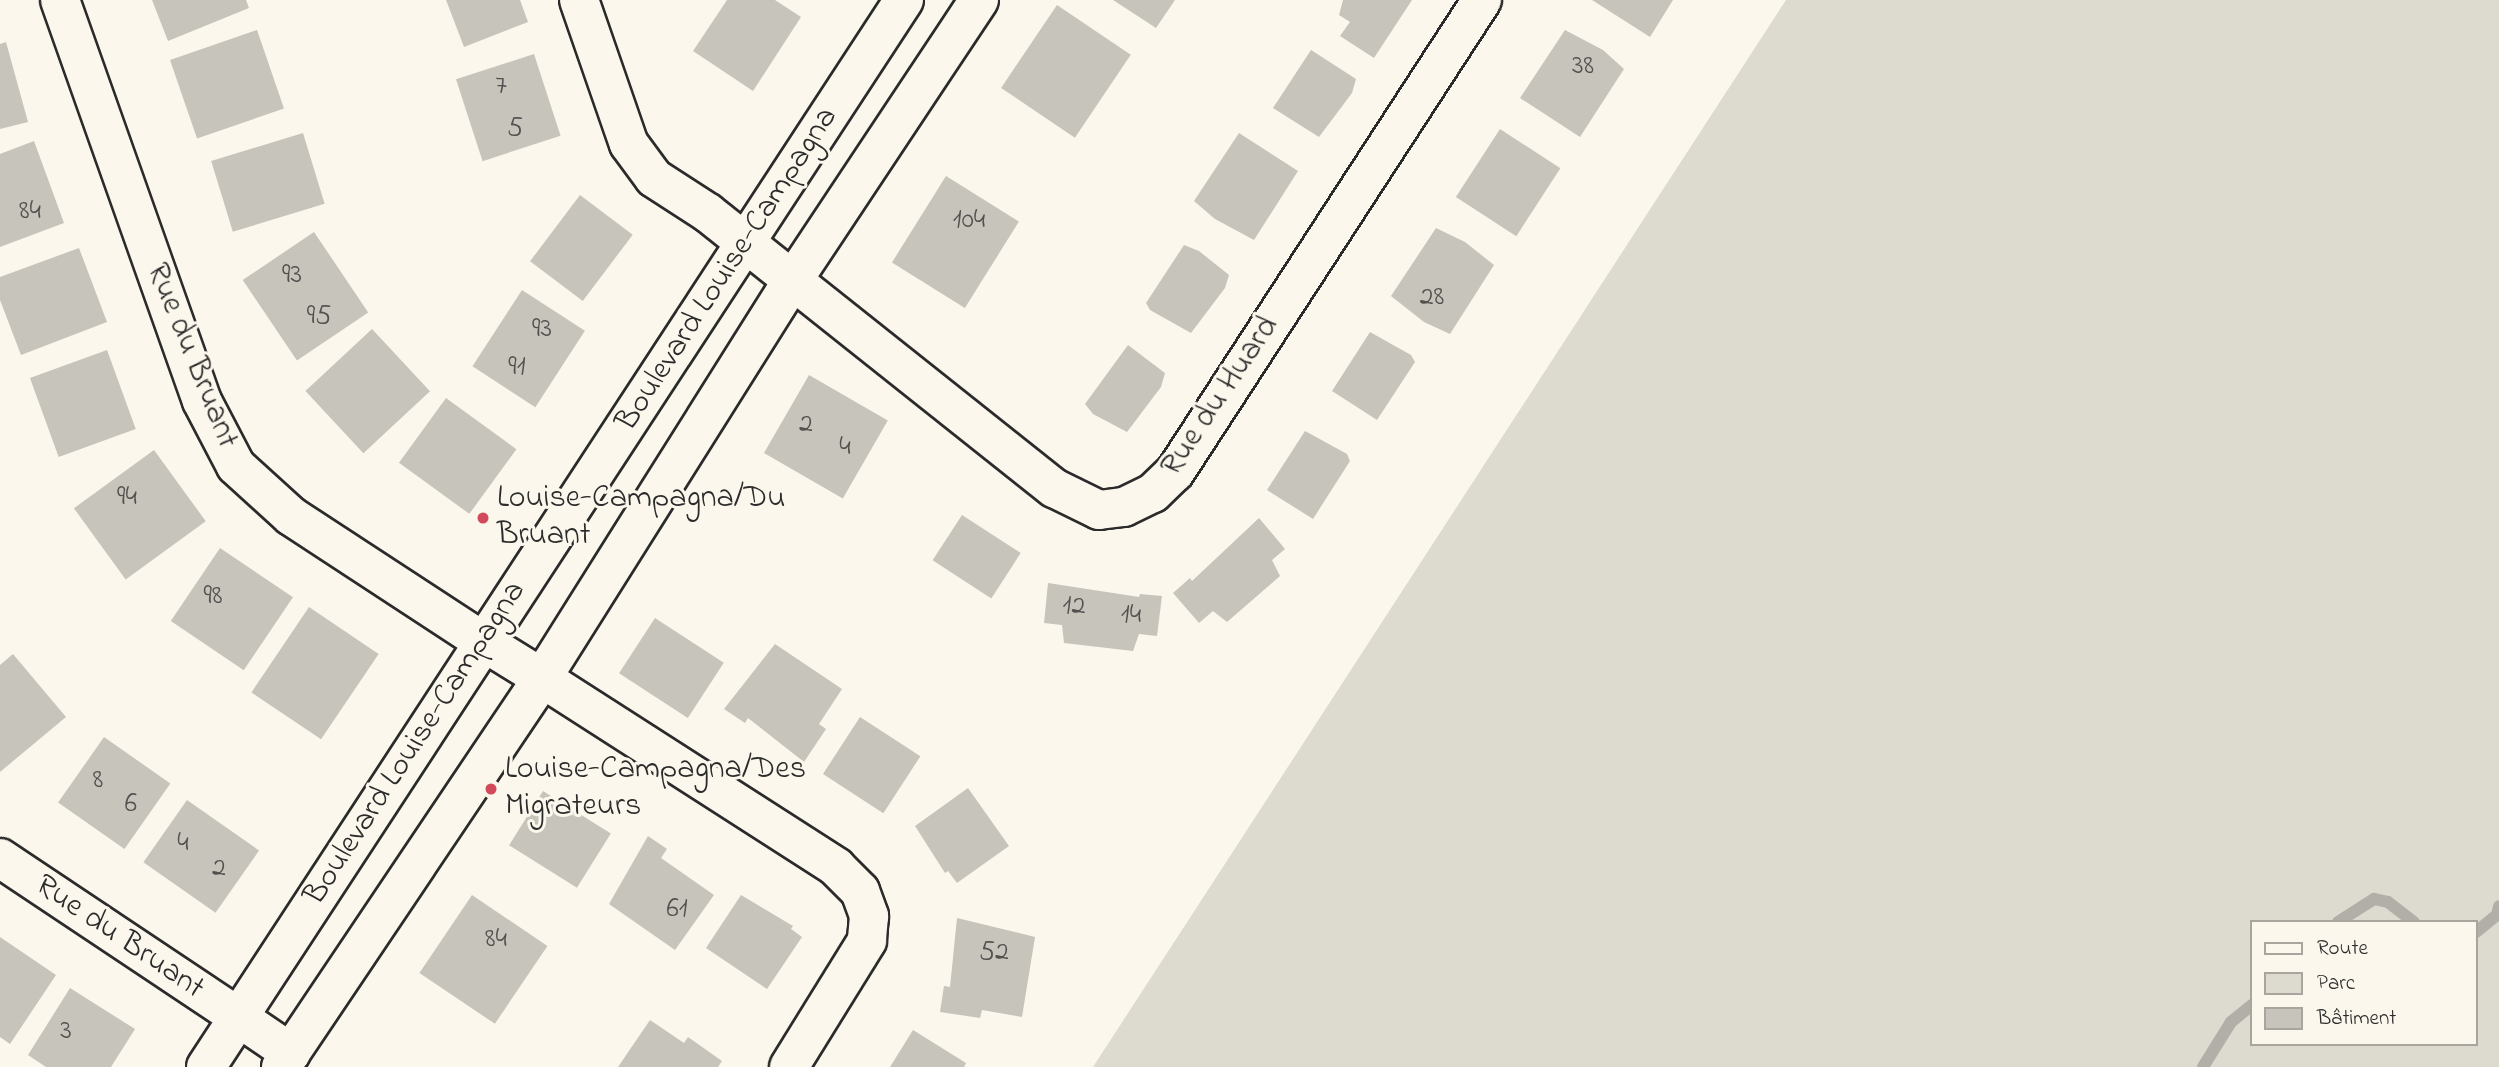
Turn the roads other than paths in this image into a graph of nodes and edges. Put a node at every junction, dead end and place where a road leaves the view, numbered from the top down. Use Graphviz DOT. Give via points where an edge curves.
graph roads {
  1 [pos="60,0"];
  2 [pos="579,0"];
  3 [pos="904,0"];
  4 [pos="979,0"];
  5 [pos="1482,0"];
  6 [pos="748,245"];
  7 [pos="793,280"];
  8 [pos="482,641"];
  9 [pos="542,678"];
  10 [pos="0,858"];
  11 [pos="238,1017"];
  12 [pos="286,1060"];
  13 [pos="206,1067"];
  14 [pos="789,1067"];
  1 -- 8 [label="street, Rue du Bruant" via="202,401 236,466 291,516"];
  2 -- 6 [label="street, Rue du Huard" via="629,144 654,178"];
  3 -- 6 [label="street, Boulevard Louise-Campagna"];
  4 -- 7 [label="street, Boulevard Louise-Campagna"];
  5 -- 7 [label="street, Rue du Huard" via="1175,471 1153,494 1124,507 1098,510 1054,488"];
  6 -- 7 [label="street, Rue du Huard"];
  6 -- 8 [label="street, Boulevard Louise-Campagna"];
  7 -- 9 [label="street, Boulevard Louise-Campagna"];
  8 -- 9 [label="street, Rue du Bruant"];
  8 -- 11 [label="street, Boulevard Louise-Campagna"];
  9 -- 12 [label="street, Boulevard Louise-Campagna"];
  9 -- 14 [label="street, Rue du Bruant" via="836,867 860,891 869,916 867,942"];
  10 -- 11 [label="street, Rue du Bruant"];
  11 -- 12 [label="street, Rue du Bruant"];
  11 -- 13 [label="street, Boulevard Louise-Campagna"];
}
